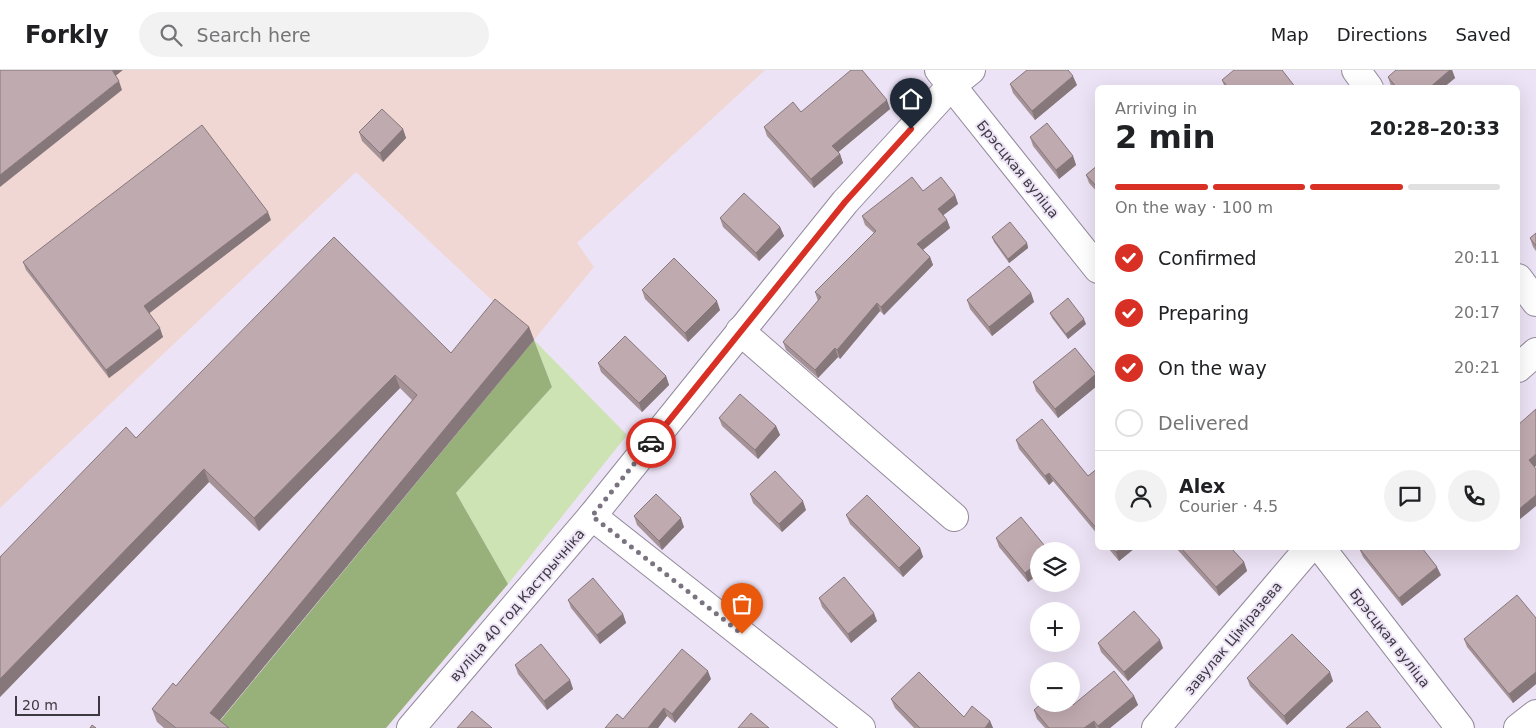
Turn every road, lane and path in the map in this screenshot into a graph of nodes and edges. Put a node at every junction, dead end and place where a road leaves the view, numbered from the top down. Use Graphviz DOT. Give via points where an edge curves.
graph roads {
  1 [pos="1356,70"];
  2 [pos="953,75"];
  3 [pos="1367,85"];
  4 [pos="1095,264"];
  5 [pos="1520,281"];
  6 [pos="1536,302"];
  7 [pos="740,331"];
  8 [pos="1536,352"];
  9 [pos="1520,366"];
  10 [pos="592,516"];
  11 [pos="954,517"];
  12 [pos="1307,550"];
  13 [pos="1323,550"];
  14 [pos="1536,714"];
  15 [pos="411,728"];
  16 [pos="861,728"];
  17 [pos="1156,728"];
  18 [pos="1460,728"];
  19 [pos="1518,728"];
  1 -- 3 [label="street"];
  2 -- 4 [label="street, Брэсцкая вуліца"];
  2 -- 7 [label="street, вуліца 40 год Кастрычніка"];
  5 -- 6 [label="street"];
  7 -- 10 [label="street, вуліца 40 год Кастрычніка"];
  7 -- 11 [label="street"];
  8 -- 9 [label="street"];
  10 -- 15 [label="street, вуліца 40 год Кастрычніка"];
  10 -- 16 [label="street"];
  12 -- 17 [label="street, завулак Ціміразева"];
  13 -- 18 [label="street, Брэсцкая вуліца"];
  14 -- 19 [label="street"];
}
